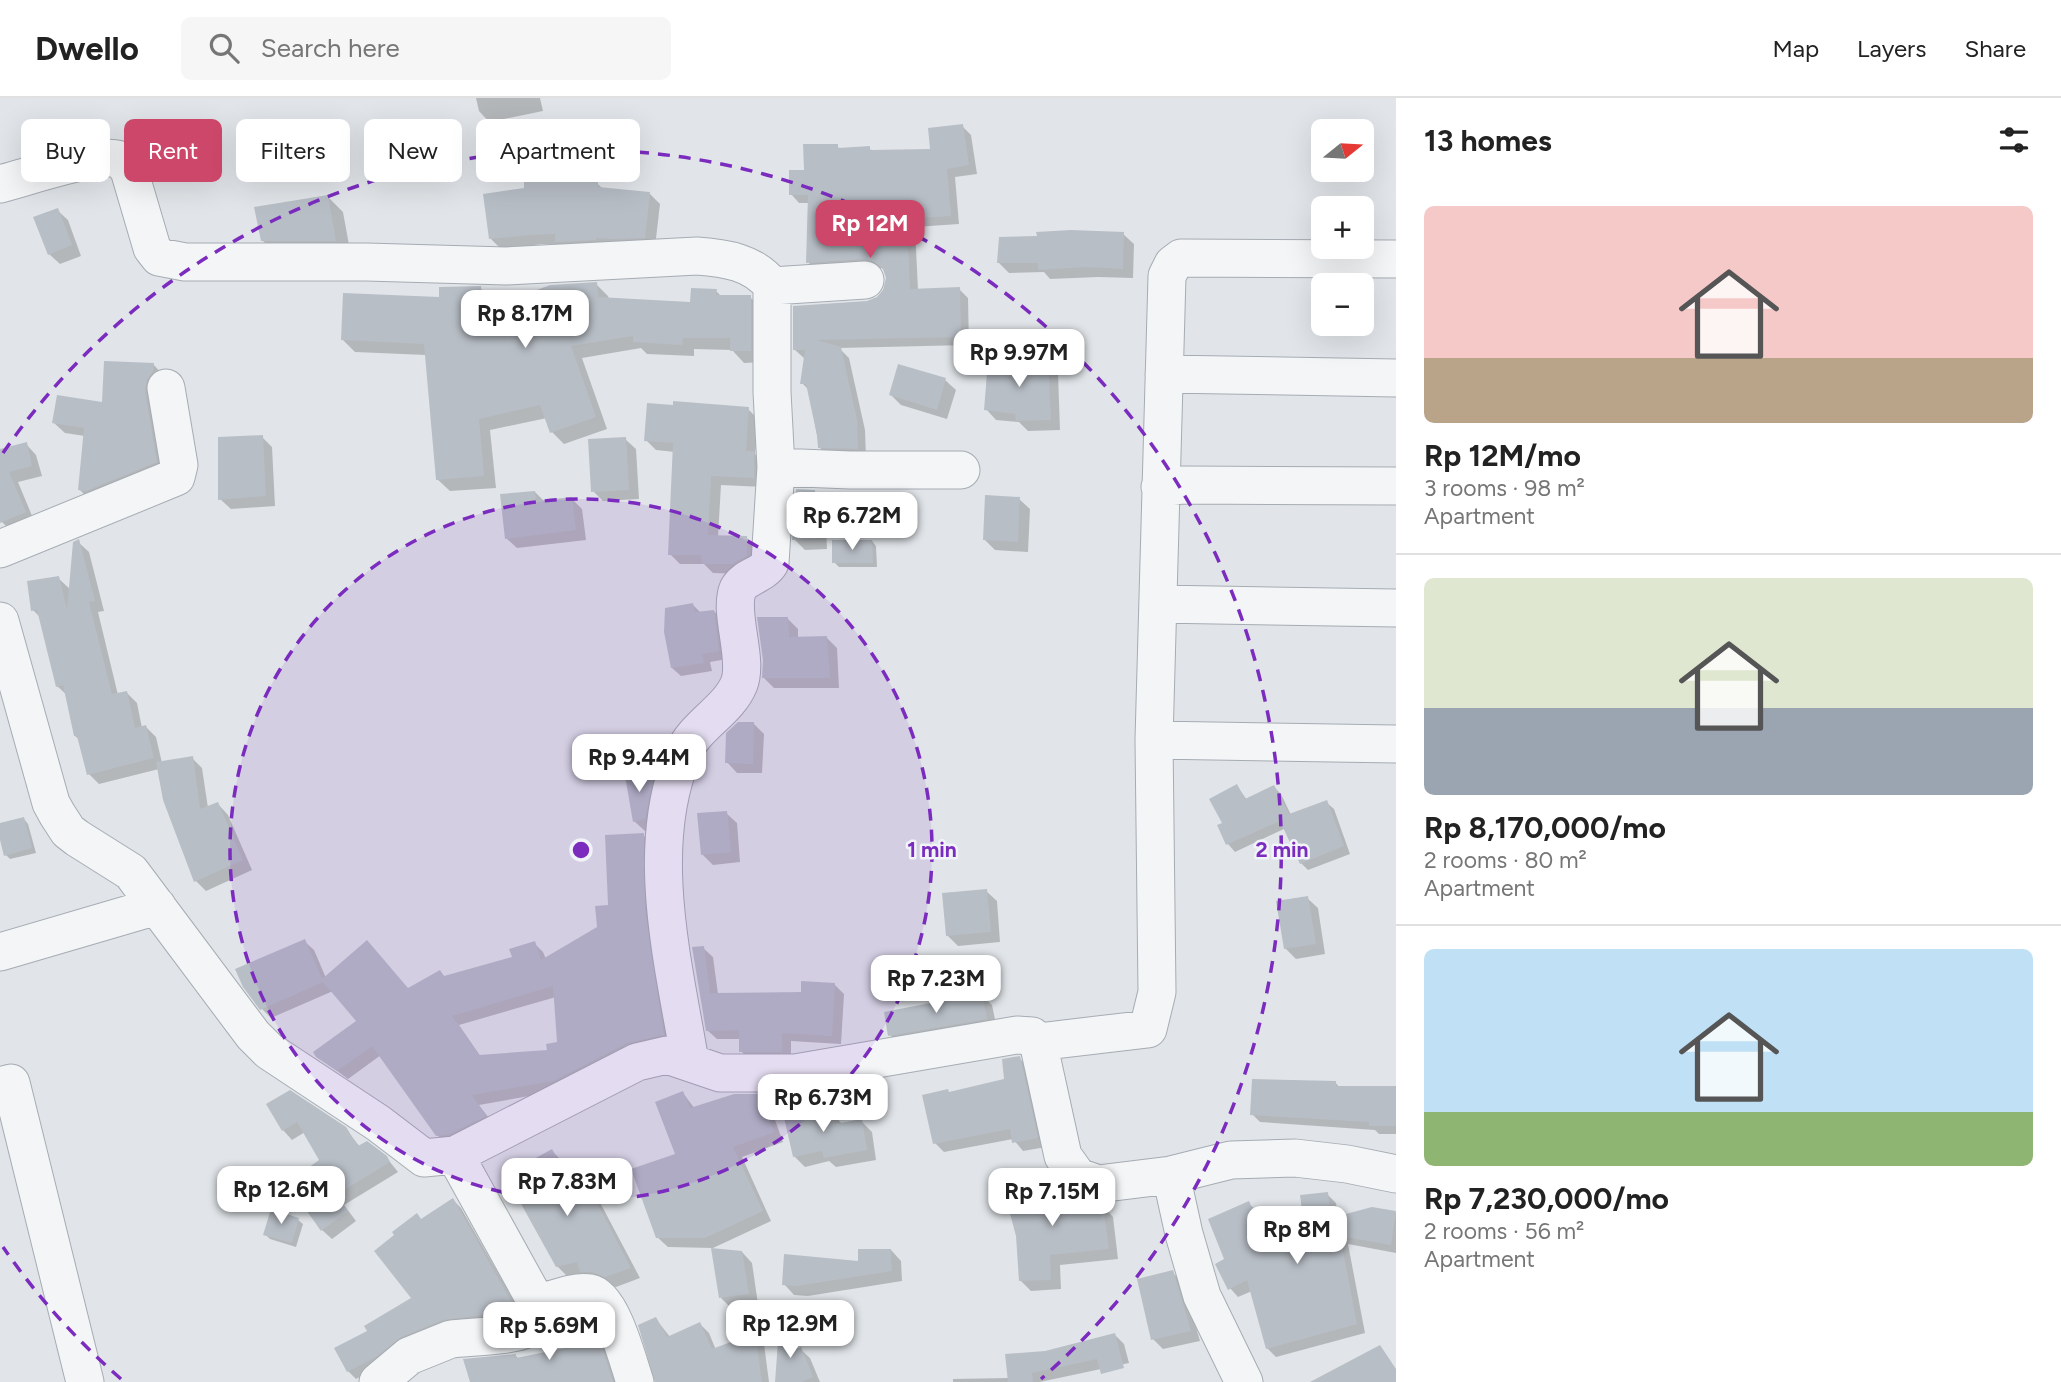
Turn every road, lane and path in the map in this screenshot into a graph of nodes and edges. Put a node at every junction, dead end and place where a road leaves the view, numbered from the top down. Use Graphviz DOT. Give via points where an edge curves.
graph roads {
  1 [pos="0,184"];
  2 [pos="1396,259"];
  3 [pos="865,280"];
  4 [pos="772,286"];
  5 [pos="1164,374"];
  6 [pos="1396,378"];
  7 [pos="166,388"];
  8 [pos="776,467"];
  9 [pos="961,470"];
  10 [pos="1396,486"];
  11 [pos="1160,487"];
  12 [pos="0,549"];
  13 [pos="1158,604"];
  14 [pos="1396,608"];
  15 [pos="0,621"];
  16 [pos="1153,740"];
  17 [pos="1396,744"];
  18 [pos="158,906"];
  19 [pos="0,952"];
  20 [pos="1038,1042"];
  21 [pos="690,1062"];
  22 [pos="0,1086"];
  23 [pos="455,1155"];
  24 [pos="1171,1174"];
  25 [pos="1396,1174"];
  26 [pos="536,1304"];
  27 [pos="85,1382"];
  28 [pos="378,1382"];
  29 [pos="635,1382"];
  30 [pos="1244,1382"];
  1 -- 4 [label="street" via="82,162 115,158 124,162 152,248 168,261 506,266 697,256 750,267"];
  2 -- 5 [label="street" via="1181,258 1173,264 1166,282"];
  3 -- 4 [label="street"];
  4 -- 8 [label="street"];
  5 -- 6 [label="street"];
  5 -- 11 [label="street"];
  7 -- 12 [label="street" via="178,460 176,477"];
  8 -- 9 [label="street"];
  8 -- 21 [label="street" via="770,563 742,584 736,598 739,685 684,750 670,799 665,914"];
  10 -- 11 [label="street"];
  11 -- 13 [label="street"];
  13 -- 14 [label="street"];
  13 -- 16 [label="street"];
  15 -- 18 [label="street" via="57,814 68,831 131,872"];
  16 -- 17 [label="street"];
  16 -- 20 [label="street" via="1157,992 1148,1029"];
  18 -- 19 [label="street"];
  18 -- 23 [label="street" via="269,1051 424,1158"];
  20 -- 21 [label="street" via="1017,1035 795,1073 720,1073"];
  20 -- 24 [label="street" via="1063,1156 1072,1171 1084,1181 1098,1184"];
  21 -- 23 [label="street" via="667,1055 637,1062"];
  22 -- 27 [label="street" via="12,1083"];
  23 -- 26 [label="street"];
  24 -- 25 [label="street" via="1231,1160 1295,1158"];
  24 -- 30 [label="street" via="1202,1296"];
  26 -- 28 [label="street" via="527,1328 452,1339 409,1356"];
  26 -- 29 [label="street" via="586,1292 601,1298"];
}
